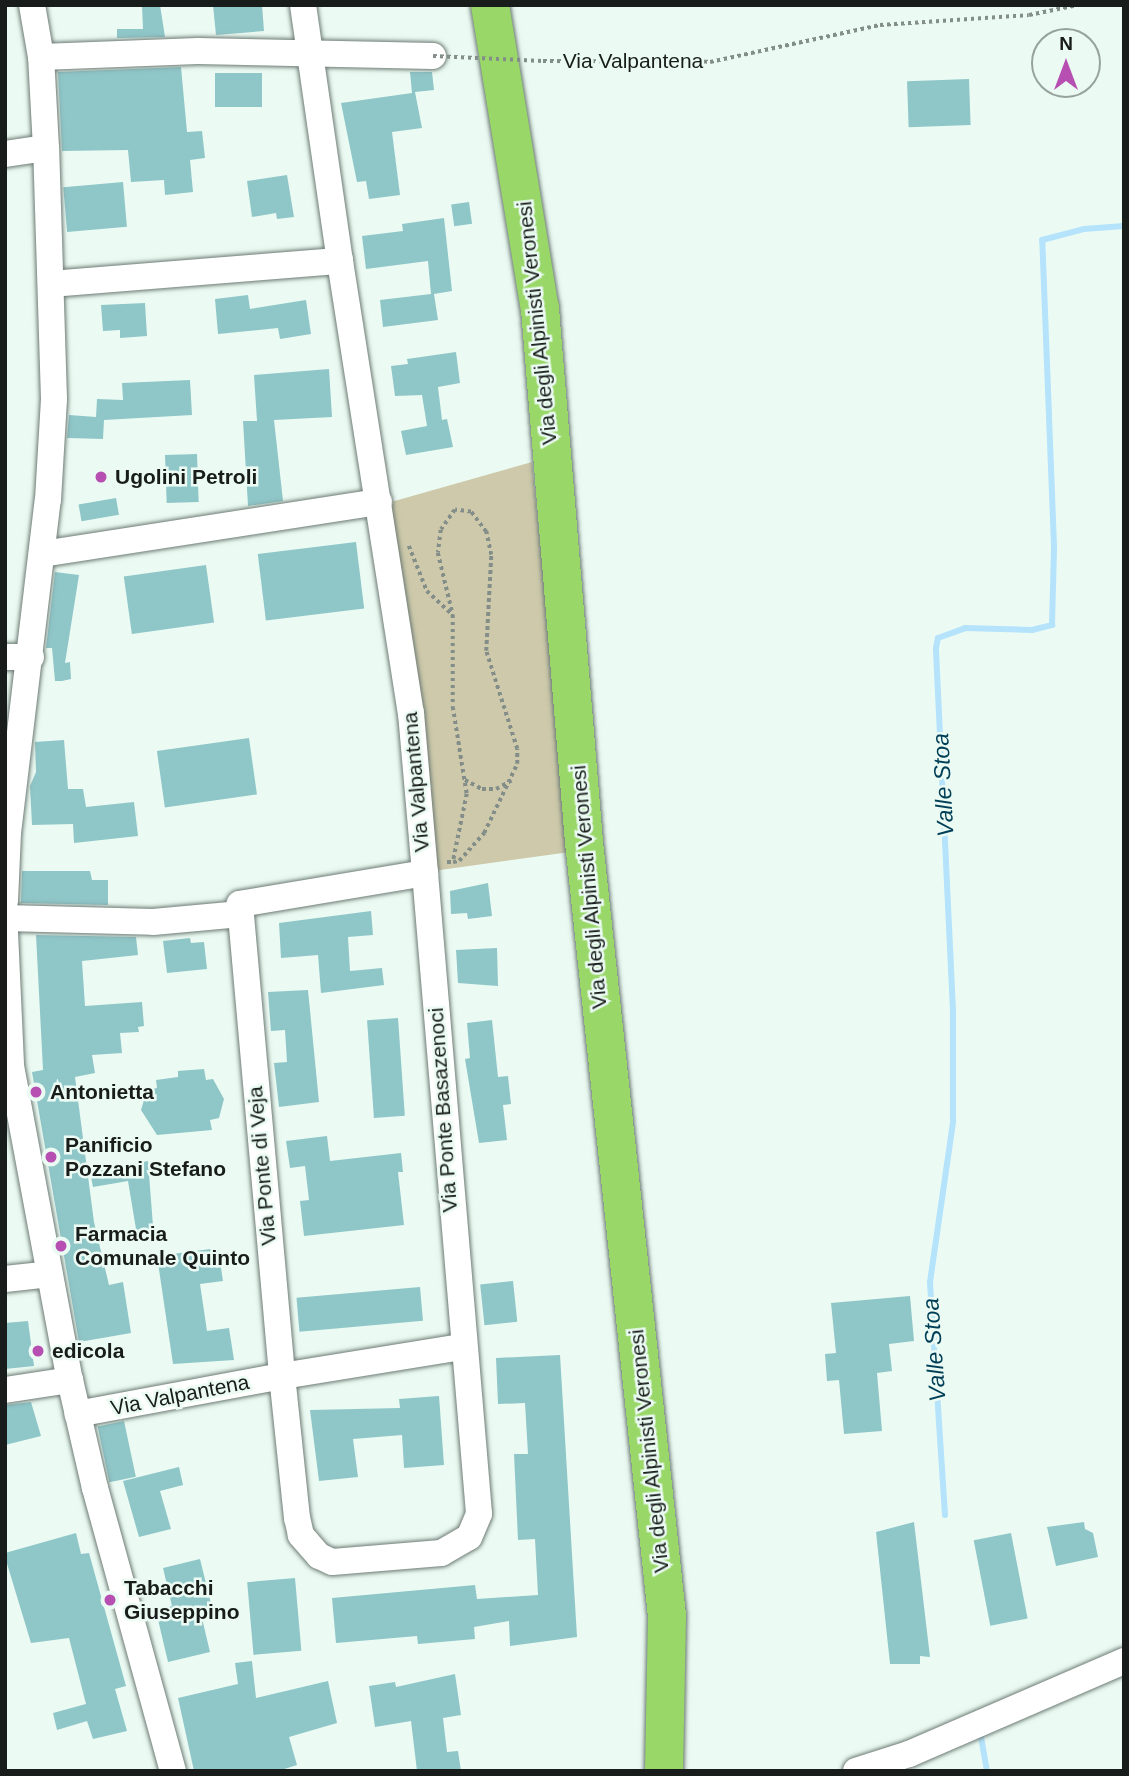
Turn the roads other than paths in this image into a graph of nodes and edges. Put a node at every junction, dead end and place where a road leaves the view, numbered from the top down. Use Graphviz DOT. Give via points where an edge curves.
graph roads {
  1 [pos="32,5"];
  2 [pos="303,5"];
  3 [pos="490,5"];
  4 [pos="309,54"];
  5 [pos="433,56"];
  6 [pos="41,57"];
  7 [pos="46,148"];
  8 [pos="5,153"];
  9 [pos="340,261"];
  10 [pos="51,284"];
  11 [pos="379,502"];
  12 [pos="42,554"];
  13 [pos="18,657"];
  14 [pos="424,869"];
  15 [pos="5,901"];
  16 [pos="241,914"];
  17 [pos="5,918"];
  18 [pos="5,932"];
  19 [pos="50,1274"];
  20 [pos="5,1279"];
  21 [pos="462,1347"];
  22 [pos="282,1376"];
  23 [pos="70,1380"];
  24 [pos="5,1390"];
  25 [pos="77,1414"];
  26 [pos="1124,1661"];
  27 [pos="173,1771"];
  28 [pos="664,1771"];
  29 [pos="856,1771"];
  1 -- 6 [label="street"];
  2 -- 4 [label="street, Via Valpantena"];
  3 -- 28 [label="highway, Via degli Alpinisti Veronesi" via="540,309 584,842 667,1616"];
  4 -- 5 [label="street"];
  4 -- 6 [label="street" via="198,51"];
  4 -- 9 [label="street, Via Valpantena"];
  6 -- 7 [label="street"];
  7 -- 8 [label="street"];
  7 -- 10 [label="street"];
  9 -- 10 [label="street"];
  9 -- 11 [label="street, Via Valpantena" via="361,415"];
  10 -- 12 [label="street" via="54,399"];
  11 -- 12 [label="street"];
  11 -- 14 [label="street, Via Valpantena" via="411,713"];
  12 -- 13 [label="street"];
  13 -- 15 [label="street"];
  14 -- 16 [label="street, Via Valpantena" via="240,904"];
  14 -- 21 [label="street, Via Ponte Basazenoci"];
  16 -- 17 [label="street, Via Valpantena" via="153,922"];
  16 -- 22 [label="street, Via Ponte di Veja"];
  18 -- 19 [label="street" via="10,1066"];
  19 -- 20 [label="street"];
  19 -- 23 [label="street"];
  21 -- 22 [label="street"];
  21 -- 22 [label="street, Via Ponte di Veja" via="479,1514 469,1538 441,1553 332,1562 309,1547 297,1518"];
  22 -- 25 [label="street, Via Valpantena"];
  23 -- 24 [label="street"];
  23 -- 25 [label="street"];
  25 -- 27 [label="street"];
  26 -- 29 [label="street" via="909,1754"];
}
